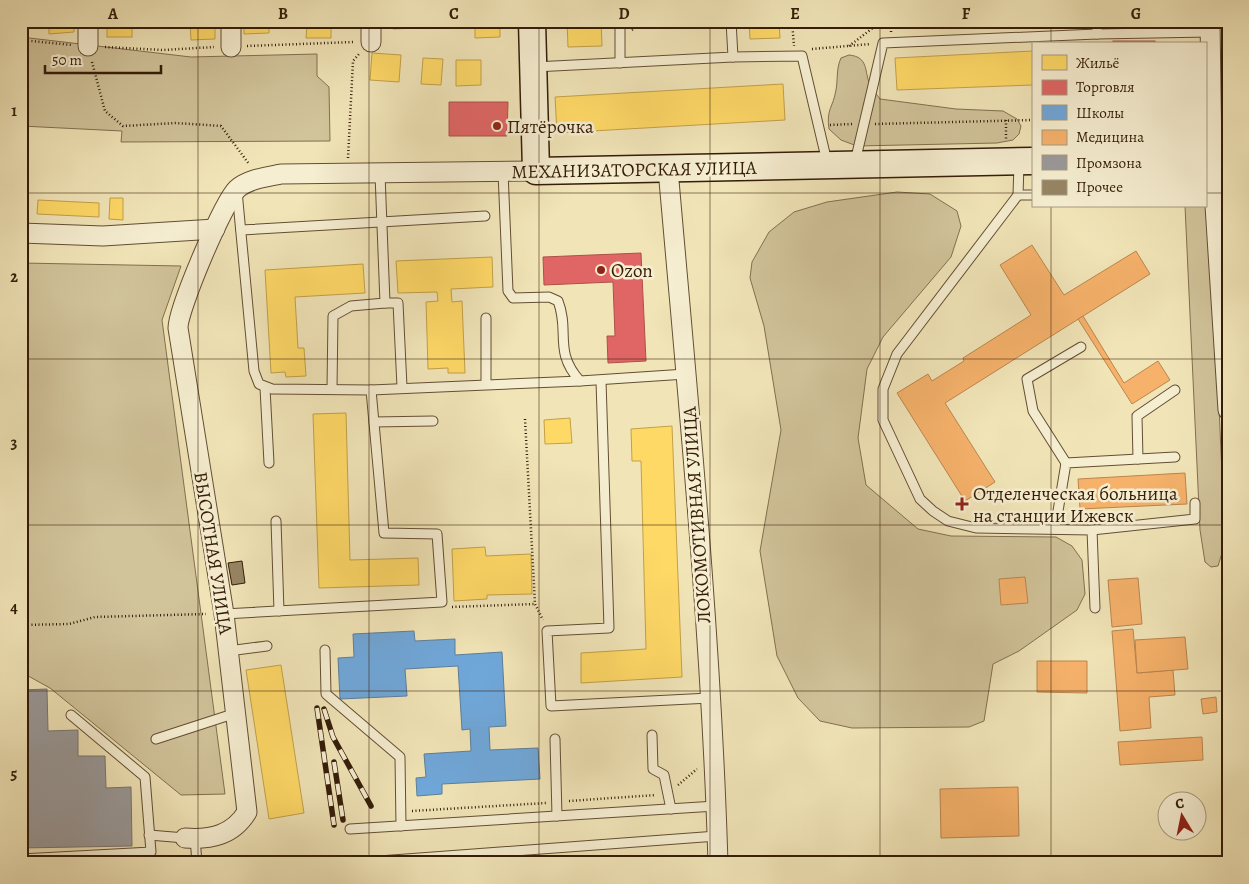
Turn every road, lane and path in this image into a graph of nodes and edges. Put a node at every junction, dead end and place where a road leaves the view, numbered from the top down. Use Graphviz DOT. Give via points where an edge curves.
graph roads {
  1 [pos="88,21"];
  2 [pos="231,21"];
  3 [pos="371,21"];
  4 [pos="532,21"];
  5 [pos="620,21"];
  6 [pos="731,21"];
  7 [pos="792,21"];
  8 [pos="882,21"];
  9 [pos="1097,21"];
  10 [pos="1210,27"];
  11 [pos="1098,34"];
  12 [pos="21,40"];
  13 [pos="371,42"];
  14 [pos="883,43"];
  15 [pos="88,46"];
  16 [pos="849,46"];
  17 [pos="231,47"];
  18 [pos="794,50"];
  19 [pos="803,50"];
  20 [pos="733,56"];
  21 [pos="620,63"];
  22 [pos="532,67"];
  23 [pos="1208,102"];
  24 [pos="1032,120"];
  25 [pos="864,124"];
  26 [pos="818,126"];
  27 [pos="1215,158"];
  28 [pos="1026,161"];
  29 [pos="828,165"];
  30 [pos="855,165"];
  31 [pos="668,169"];
  32 [pos="503,172"];
  33 [pos="536,172"];
  34 [pos="347,174"];
  35 [pos="380,174"];
  36 [pos="259,178"];
  37 [pos="237,189"];
  38 [pos="1018,195"];
  39 [pos="1032,195"];
  40 [pos="485,216"];
  41 [pos="382,221"];
  42 [pos="215,229"];
  43 [pos="241,230"];
  44 [pos="21,233"];
  45 [pos="385,303"];
  46 [pos="486,318"];
  47 [pos="1081,347"];
  48 [pos="686,374"];
  49 [pos="601,380"];
  50 [pos="580,381"];
  51 [pos="486,384"];
  52 [pos="402,387"];
  53 [pos="265,388"];
  54 [pos="332,388"];
  55 [pos="371,390"];
  56 [pos="1176,390"];
  57 [pos="1228,410"];
  58 [pos="525,419"];
  59 [pos="434,421"];
  60 [pos="374,422"];
  61 [pos="1175,457"];
  62 [pos="1138,459"];
  63 [pos="269,462"];
  64 [pos="1066,463"];
  65 [pos="1195,503"];
  66 [pos="276,521"];
  67 [pos="1056,529"];
  68 [pos="1092,530"];
  69 [pos="442,602"];
  70 [pos="535,604"];
  71 [pos="1095,608"];
  72 [pos="280,611"];
  73 [pos="224,614"];
  74 [pos="21,625"];
  75 [pos="547,631"];
  76 [pos="267,646"];
  77 [pos="228,650"];
  78 [pos="325,650"];
  79 [pos="710,698"];
  80 [pos="236,713"];
  81 [pos="71,715"];
  82 [pos="652,735"];
  83 [pos="156,739"];
  84 [pos="555,739"];
  85 [pos="716,806"];
  86 [pos="671,809"];
  87 [pos="557,816"];
  88 [pos="401,826"];
  89 [pos="350,829"];
  90 [pos="149,835"];
  91 [pos="717,836"];
  92 [pos="190,838"];
  93 [pos="21,859"];
  94 [pos="198,863"];
  95 [pos="352,863"];
  96 [pos="718,863"];
  1 -- 15 [label="street"];
  2 -- 17 [label="street"];
  3 -- 13 [label="street"];
  4 -- 22 [label="street"];
  5 -- 21 [label="lane"];
  6 -- 20 [label="lane"];
  7 -- 18 [label="path"];
  8 -- 16 [label="path"];
  9 -- 11 [label="lane"];
  10 -- 11 [label="lane"];
  10 -- 23 [label="street"];
  11 -- 14 [label="lane"];
  12 -- 15 [label="path"];
  13 -- 17 [label="path"];
  13 -- 34 [label="path" via="352,61"];
  14 -- 16 [label="path"];
  14 -- 25 [label="lane"];
  15 -- 17 [label="path" via="163,50"];
  15 -- 36 [label="path" via="105,111 112,119 123,126 176,123 220,126"];
  16 -- 19 [label="path"];
  20 -- 21 [label="lane"];
  20 -- 26 [label="lane" via="802,56"];
  21 -- 22 [label="lane"];
  22 -- 33 [label="street"];
  23 -- 27 [label="street"];
  24 -- 25 [label="path"];
  25 -- 26 [label="path"];
  25 -- 30 [label="lane"];
  26 -- 29 [label="lane"];
  27 -- 57 [label="street"];
  28 -- 30 [label="street, МЕХАНИЗАТОРСКАЯ УЛИЦА"];
  28 -- 38 [label="lane"];
  29 -- 30 [label="street, МЕХАНИЗАТОРСКАЯ УЛИЦА"];
  29 -- 31 [label="street, МЕХАНИЗАТОРСКАЯ УЛИЦА"];
  31 -- 33 [label="street, МЕХАНИЗАТОРСКАЯ УЛИЦА"];
  31 -- 48 [label="street, ЛОКОМОТИВНАЯ УЛИЦА"];
  32 -- 33 [label="street, МЕХАНИЗАТОРСКАЯ УЛИЦА"];
  32 -- 35 [label="street, МЕХАНИЗАТОРСКАЯ УЛИЦА"];
  32 -- 50 [label="lane" via="508,291 513,298 550,297 558,301 562,312 565,358"];
  34 -- 35 [label="street, МЕХАНИЗАТОРСКАЯ УЛИЦА"];
  34 -- 36 [label="street, МЕХАНИЗАТОРСКАЯ УЛИЦА" via="281,174"];
  35 -- 41 [label="lane"];
  36 -- 37 [label="street, МЕХАНИЗАТОРСКАЯ УЛИЦА"];
  37 -- 42 [label="street, ВЫСОТНАЯ УЛИЦА"];
  37 -- 43 [label="lane"];
  38 -- 39 [label="lane"];
  38 -- 67 [label="lane" via="897,354 883,389 882,420 920,499 948,521 976,528"];
  40 -- 41 [label="lane"];
  41 -- 43 [label="lane"];
  41 -- 45 [label="lane"];
  42 -- 44 [label="street" via="103,236"];
  42 -- 73 [label="street, ВЫСОТНАЯ УЛИЦА" via="181,311 178,328"];
  43 -- 53 [label="lane" via="254,371"];
  45 -- 52 [label="lane" via="398,303"];
  45 -- 54 [label="lane" via="351,306 333,316"];
  46 -- 51 [label="lane"];
  47 -- 64 [label="lane" via="1027,379 1032,410"];
  48 -- 49 [label="lane"];
  48 -- 79 [label="street, ЛОКОМОТИВНАЯ УЛИЦА"];
  49 -- 50 [label="lane"];
  49 -- 75 [label="lane" via="609,628"];
  50 -- 51 [label="lane"];
  51 -- 52 [label="lane"];
  52 -- 55 [label="lane"];
  53 -- 54 [label="lane"];
  53 -- 63 [label="lane"];
  54 -- 55 [label="lane"];
  55 -- 60 [label="lane"];
  56 -- 62 [label="lane" via="1137,416"];
  58 -- 70 [label="path"];
  59 -- 60 [label="lane"];
  60 -- 69 [label="lane" via="384,533 438,534"];
  61 -- 62 [label="lane"];
  62 -- 64 [label="lane"];
  64 -- 67 [label="lane"];
  65 -- 68 [label="lane" via="1195,519"];
  66 -- 72 [label="lane"];
  67 -- 68 [label="lane"];
  68 -- 71 [label="lane"];
  69 -- 70 [label="path" via="448,607"];
  69 -- 72 [label="lane"];
  70 -- 75 [label="path"];
  72 -- 73 [label="lane"];
  73 -- 74 [label="path" via="95,617 68,624"];
  73 -- 77 [label="street, ВЫСОТНАЯ УЛИЦА"];
  75 -- 79 [label="lane" via="551,706"];
  76 -- 77 [label="lane"];
  77 -- 80 [label="street, ВЫСОТНАЯ УЛИЦА"];
  78 -- 88 [label="lane" via="326,694 400,757"];
  79 -- 85 [label="street, ЛОКОМОТИВНАЯ УЛИЦА"];
  80 -- 83 [label="lane"];
  80 -- 92 [label="street, ВЫСОТНАЯ УЛИЦА" via="247,812 237,826 217,837"];
  81 -- 90 [label="lane" via="145,777"];
  82 -- 86 [label="lane" via="654,769 664,775"];
  84 -- 87 [label="lane"];
  85 -- 86 [label="lane"];
  85 -- 91 [label="street, ЛОКОМОТИВНАЯ УЛИЦА"];
  86 -- 87 [label="lane"];
  87 -- 88 [label="lane"];
  88 -- 89 [label="lane"];
  90 -- 92 [label="lane"];
  90 -- 93 [label="lane" via="151,852"];
  91 -- 95 [label="lane"];
  91 -- 96 [label="street, ЛОКОМОТИВНАЯ УЛИЦА"];
  92 -- 94 [label="lane"];
}
